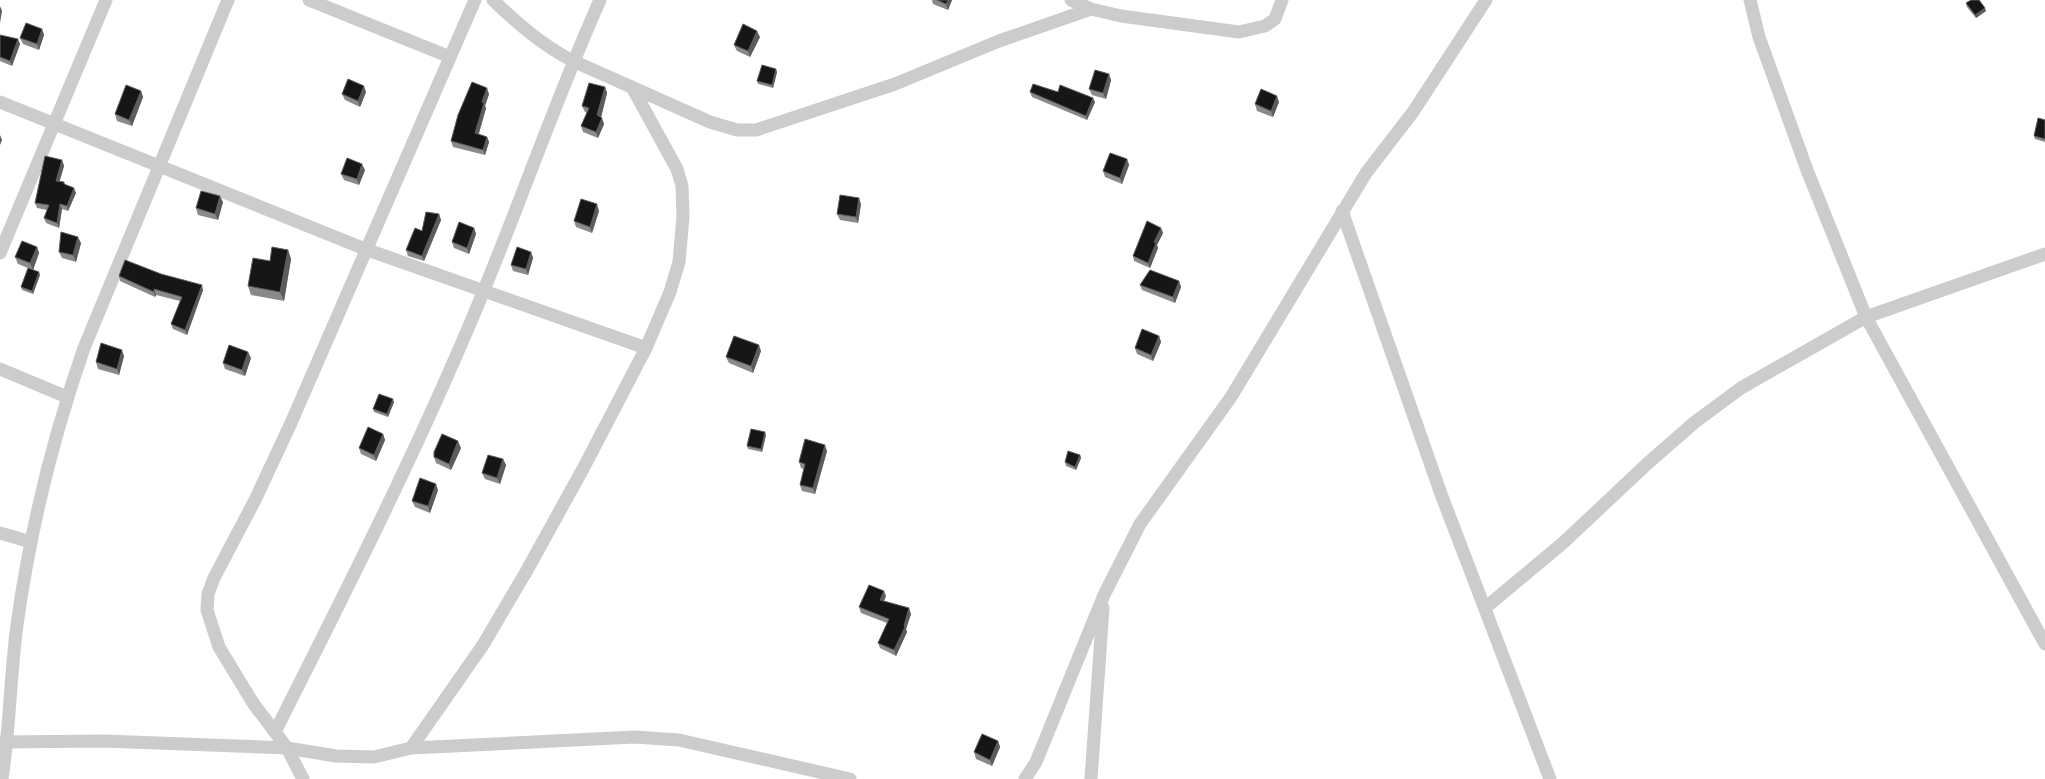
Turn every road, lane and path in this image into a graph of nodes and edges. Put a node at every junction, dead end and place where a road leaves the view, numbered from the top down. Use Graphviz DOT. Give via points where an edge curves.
graph roads {
  1 [pos="106,0"];
  2 [pos="228,0"];
  3 [pos="309,0"];
  4 [pos="475,0"];
  5 [pos="493,0"];
  6 [pos="600,0"];
  7 [pos="1071,0"];
  8 [pos="1282,0"];
  9 [pos="1486,0"];
  10 [pos="1750,0"];
  11 [pos="1091,9"];
  12 [pos="450,56"];
  13 [pos="573,61"];
  14 [pos="632,87"];
  15 [pos="0,102"];
  16 [pos="54,124"];
  17 [pos="159,166"];
  18 [pos="1342,211"];
  19 [pos="365,249"];
  20 [pos="0,253"];
  21 [pos="2045,254"];
  22 [pos="483,289"];
  23 [pos="1866,317"];
  24 [pos="646,348"];
  25 [pos="0,369"];
  26 [pos="67,397"];
  27 [pos="0,534"];
  28 [pos="31,542"];
  29 [pos="1104,594"];
  30 [pos="1485,608"];
  31 [pos="2045,644"];
  32 [pos="275,732"];
  33 [pos="4,742"];
  34 [pos="287,748"];
  35 [pos="411,748"];
  36 [pos="2,779"];
  37 [pos="303,779"];
  38 [pos="850,779"];
  39 [pos="1025,779"];
  40 [pos="1091,779"];
  41 [pos="1550,779"];
  1 -- 16 [label="street"];
  2 -- 17 [label="street"];
  3 -- 12 [label="street"];
  4 -- 12 [label="street"];
  5 -- 13 [label="street" via="524,30"];
  6 -- 13 [label="street"];
  7 -- 11 [label="street"];
  8 -- 11 [label="street" via="1275,19 1266,26 1239,32 1121,16"];
  9 -- 18 [label="street" via="1413,112 1366,173"];
  10 -- 23 [label="street" via="1759,37 1807,170"];
  11 -- 14 [label="street" via="999,41 895,84 756,130 737,130 710,122"];
  12 -- 19 [label="street"];
  13 -- 14 [label="street"];
  13 -- 22 [label="street"];
  14 -- 24 [label="street" via="677,168 682,186 680,262"];
  15 -- 16 [label="street"];
  16 -- 17 [label="street"];
  16 -- 20 [label="street"];
  17 -- 19 [label="street"];
  17 -- 26 [label="street" via="84,348"];
  18 -- 29 [label="street" via="1231,397 1140,524"];
  18 -- 30 [label="street" via="1441,494"];
  19 -- 22 [label="street"];
  19 -- 32 [label="street" via="291,423 208,594 207,610 219,647 253,703"];
  21 -- 23 [label="street"];
  22 -- 24 [label="street"];
  22 -- 32 [label="street" via="464,339 381,520"];
  23 -- 30 [label="street" via="1741,388 1696,422 1648,462 1564,542"];
  23 -- 31 [label="street"];
  24 -- 35 [label="street" via="584,467 483,645"];
  25 -- 26 [label="street"];
  26 -- 28 [label="street"];
  27 -- 28 [label="street"];
  28 -- 33 [label="street"];
  29 -- 39 [label="street" via="1039,755"];
  29 -- 40 [label="street"];
  30 -- 41 [label="street"];
  32 -- 34 [label="street"];
  33 -- 34 [label="street" via="105,741"];
  33 -- 36 [label="street"];
  34 -- 35 [label="street" via="336,756 374,757"];
  34 -- 37 [label="street"];
  35 -- 38 [label="street" via="635,737 679,740"];
}
